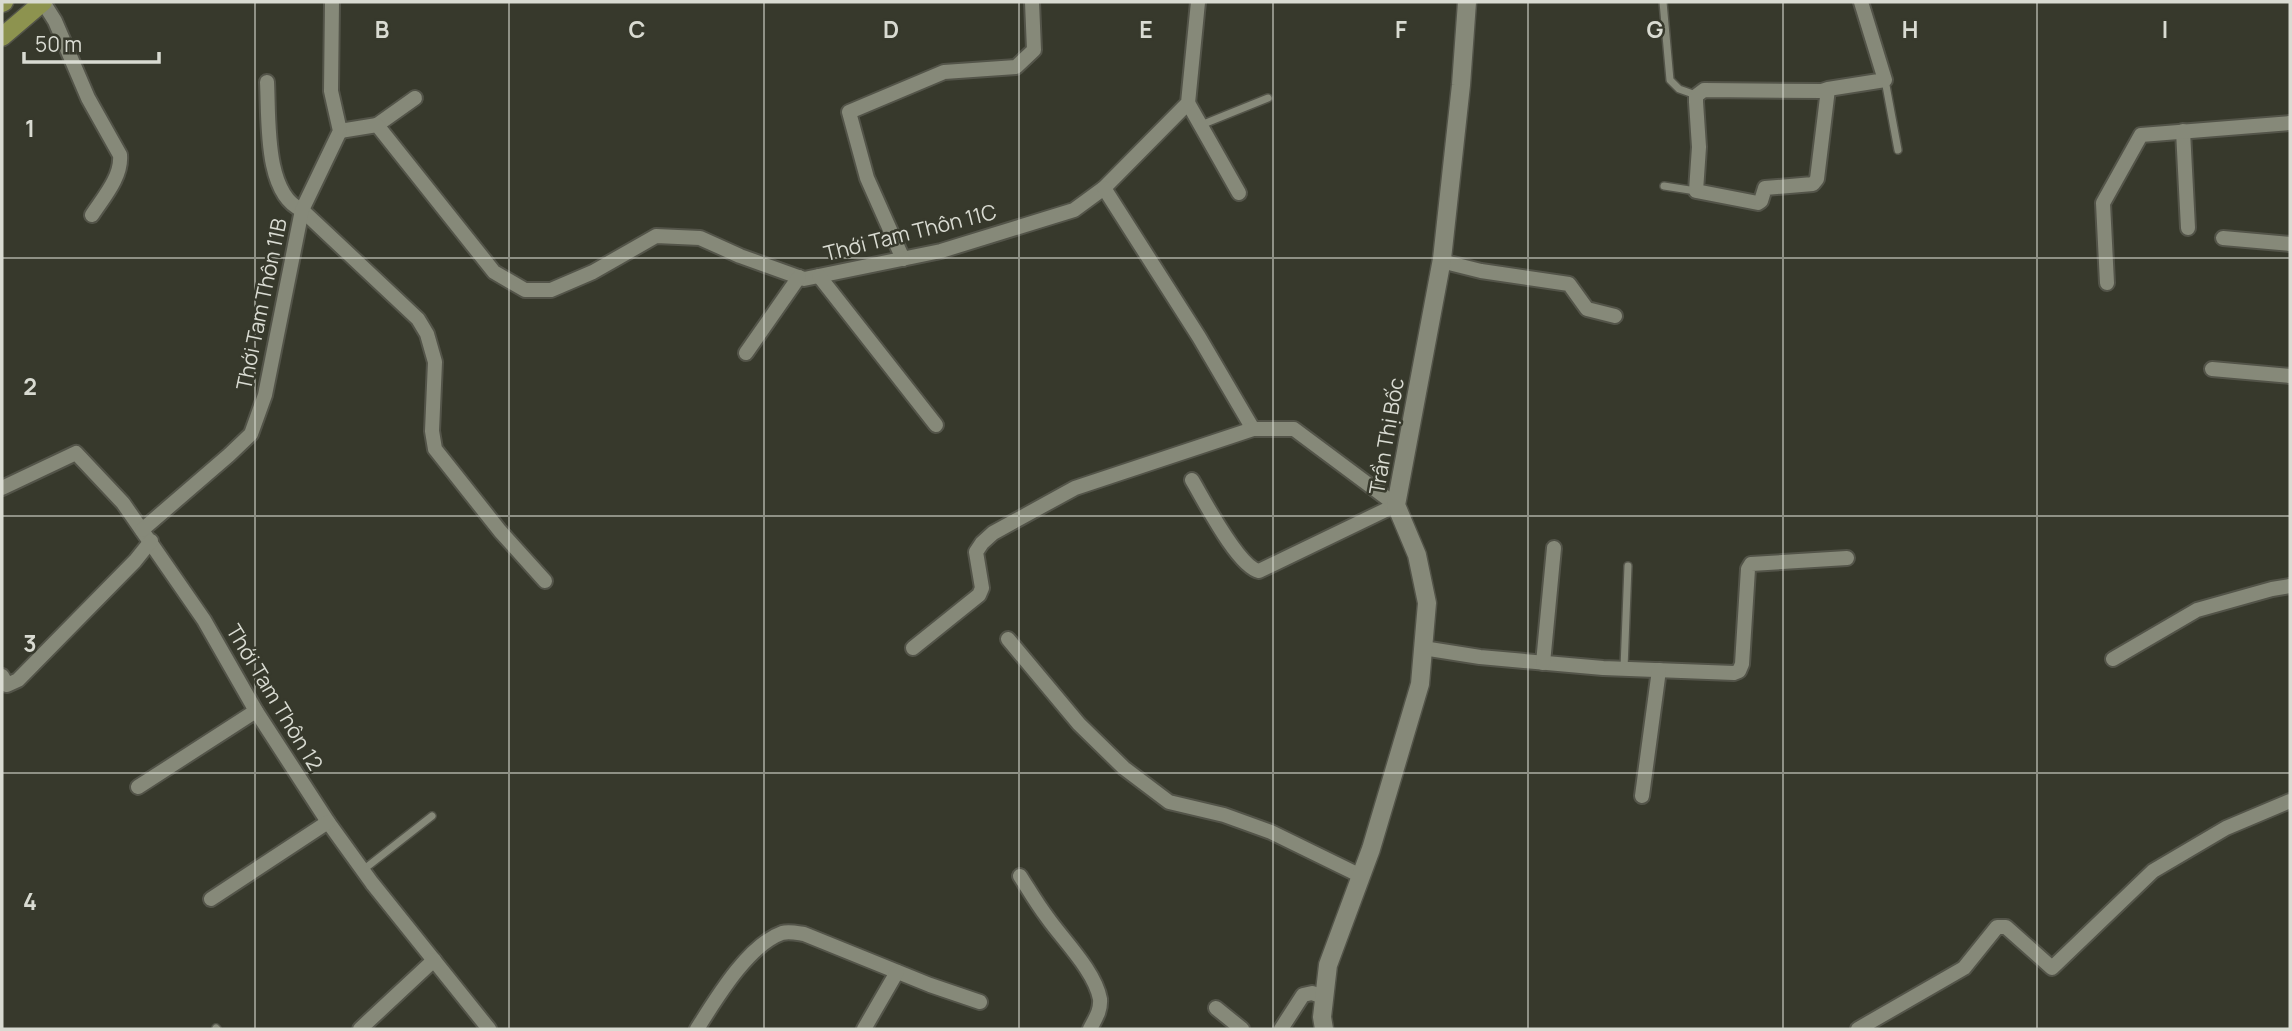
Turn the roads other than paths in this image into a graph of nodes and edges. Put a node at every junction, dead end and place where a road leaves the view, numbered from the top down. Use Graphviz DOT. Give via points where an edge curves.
graph roads {
  1 [pos="43,2"];
  2 [pos="332,2"];
  3 [pos="1032,2"];
  4 [pos="1198,2"];
  5 [pos="1467,2"];
  6 [pos="1663,2"];
  7 [pos="1861,2"];
  8 [pos="2,37"];
  9 [pos="1885,80"];
  10 [pos="267,82"];
  11 [pos="1828,89"];
  12 [pos="1696,96"];
  13 [pos="1268,97"];
  14 [pos="415,98"];
  15 [pos="1188,103"];
  16 [pos="2290,123"];
  17 [pos="377,125"];
  18 [pos="1201,125"];
  19 [pos="340,131"];
  20 [pos="2183,131"];
  21 [pos="1898,150"];
  22 [pos="1664,186"];
  23 [pos="1104,188"];
  24 [pos="1696,191"];
  25 [pos="1239,193"];
  26 [pos="302,210"];
  27 [pos="92,215"];
  28 [pos="2188,228"];
  29 [pos="2224,238"];
  30 [pos="2290,244"];
  31 [pos="903,259"];
  32 [pos="1441,261"];
  33 [pos="819,276"];
  34 [pos="799,277"];
  35 [pos="2107,283"];
  36 [pos="1615,316"];
  37 [pos="746,353"];
  38 [pos="2212,369"];
  39 [pos="2290,376"];
  40 [pos="936,425"];
  41 [pos="1253,429"];
  42 [pos="1192,480"];
  43 [pos="2,488"];
  44 [pos="1396,505"];
  45 [pos="146,536"];
  46 [pos="1555,548"];
  47 [pos="1847,558"];
  48 [pos="1628,566"];
  49 [pos="545,581"];
  50 [pos="2290,586"];
  51 [pos="1008,639"];
  52 [pos="913,648"];
  53 [pos="1423,648"];
  54 [pos="2113,659"];
  55 [pos="1543,663"];
  56 [pos="1624,669"];
  57 [pos="1659,670"];
  58 [pos="2,676"];
  59 [pos="256,711"];
  60 [pos="138,787"];
  61 [pos="1642,796"];
  62 [pos="2290,801"];
  63 [pos="432,816"];
  64 [pos="328,822"];
  65 [pos="363,870"];
  66 [pos="1020,876"];
  67 [pos="1362,876"];
  68 [pos="211,899"];
  69 [pos="434,960"];
  70 [pos="897,972"];
  71 [pos="1324,997"];
  72 [pos="980,1002"];
  73 [pos="1216,1008"];
  74 [pos="359,1029"];
  75 [pos="489,1029"];
  76 [pos="697,1029"];
  77 [pos="864,1029"];
  78 [pos="1090,1029"];
  79 [pos="1242,1029"];
  80 [pos="1281,1029"];
  81 [pos="1324,1029"];
  82 [pos="1858,1029"];
  1 -- 8 [label="main road"];
  1 -- 27 [label="street" via="120,155 114,181"];
  2 -- 19 [label="street" via="331,91"];
  3 -- 31 [label="street" via="1034,50 1016,67 944,72 849,112 867,178"];
  4 -- 15 [label="street"];
  5 -- 32 [label="street, Trần Thị Bốc"];
  6 -- 12 [label="lane" via="1670,80"];
  7 -- 9 [label="street"];
  9 -- 11 [label="street"];
  9 -- 21 [label="lane"];
  10 -- 26 [label="street" via="274,169 288,202"];
  11 -- 12 [label="street" via="1704,90"];
  11 -- 24 [label="street" via="1813,184 1765,188 1758,203"];
  12 -- 24 [label="street"];
  13 -- 18 [label="lane"];
  14 -- 17 [label="street"];
  15 -- 18 [label="street"];
  15 -- 23 [label="street, Thới Tam Thôn 11C"];
  16 -- 20 [label="street"];
  17 -- 19 [label="street"];
  17 -- 34 [label="street, Thới Tam Thôn 11C" via="494,272 525,290 551,290 656,236 700,238"];
  18 -- 25 [label="street"];
  19 -- 26 [label="street, Thới Tam Thôn 11B"];
  20 -- 28 [label="street"];
  20 -- 35 [label="street" via="2141,135 2104,203"];
  22 -- 24 [label="lane"];
  23 -- 31 [label="street, Thới Tam Thôn 11C" via="1074,210"];
  23 -- 41 [label="street"];
  26 -- 45 [label="street, Thới Tam Thôn 11B" via="265,395 251,434"];
  26 -- 49 [label="street" via="418,319 435,362 435,449"];
  29 -- 30 [label="street"];
  31 -- 33 [label="street, Thới Tam Thôn 11C"];
  32 -- 36 [label="street" via="1569,284 1587,309"];
  32 -- 44 [label="street, Trần Thị Bốc"];
  33 -- 34 [label="street, Thới Tam Thôn 11C"];
  33 -- 40 [label="street"];
  34 -- 37 [label="street"];
  38 -- 39 [label="street"];
  41 -- 44 [label="street" via="1294,429"];
  41 -- 52 [label="street" via="1075,488 993,533 976,552 979,595"];
  42 -- 44 [label="street" via="1238,554 1259,571"];
  43 -- 45 [label="street, Thới Tam Thôn 12" via="76,453 123,503"];
  44 -- 53 [label="street, Trần Thị Bốc" via="1417,555 1427,603"];
  45 -- 58 [label="street, Thới Tam Thôn 11B" via="135,561 18,680 7,685"];
  45 -- 59 [label="street, Thới Tam Thôn 12" via="204,620"];
  46 -- 55 [label="street"];
  47 -- 57 [label="street" via="1751,564 1739,671"];
  48 -- 56 [label="lane"];
  50 -- 54 [label="street" via="2197,610"];
  51 -- 67 [label="street" via="1079,724 1124,768 1169,802 1271,832"];
  53 -- 55 [label="street"];
  53 -- 67 [label="street, Trần Thị Bốc" via="1420,684"];
  55 -- 56 [label="street"];
  56 -- 57 [label="street"];
  57 -- 61 [label="street"];
  59 -- 60 [label="street"];
  59 -- 64 [label="street, Thới Tam Thôn 12"];
  62 -- 82 [label="street" via="2226,828 2153,871 2052,968 2006,927 1997,927 1964,968"];
  63 -- 65 [label="lane"];
  64 -- 65 [label="street, Thới Tam Thôn 12"];
  64 -- 68 [label="street"];
  65 -- 69 [label="street, Thới Tam Thôn 12"];
  66 -- 78 [label="street" via="1096,986 1100,1012"];
  67 -- 71 [label="street, Trần Thị Bốc" via="1328,965"];
  69 -- 74 [label="street"];
  69 -- 75 [label="street, Thới Tam Thôn 12"];
  70 -- 72 [label="street"];
  70 -- 76 [label="street" via="804,934 785,931 758,948"];
  70 -- 77 [label="street"];
  71 -- 80 [label="street" via="1303,995"];
  71 -- 81 [label="street, Trần Thị Bốc"];
  73 -- 79 [label="street"];
}
